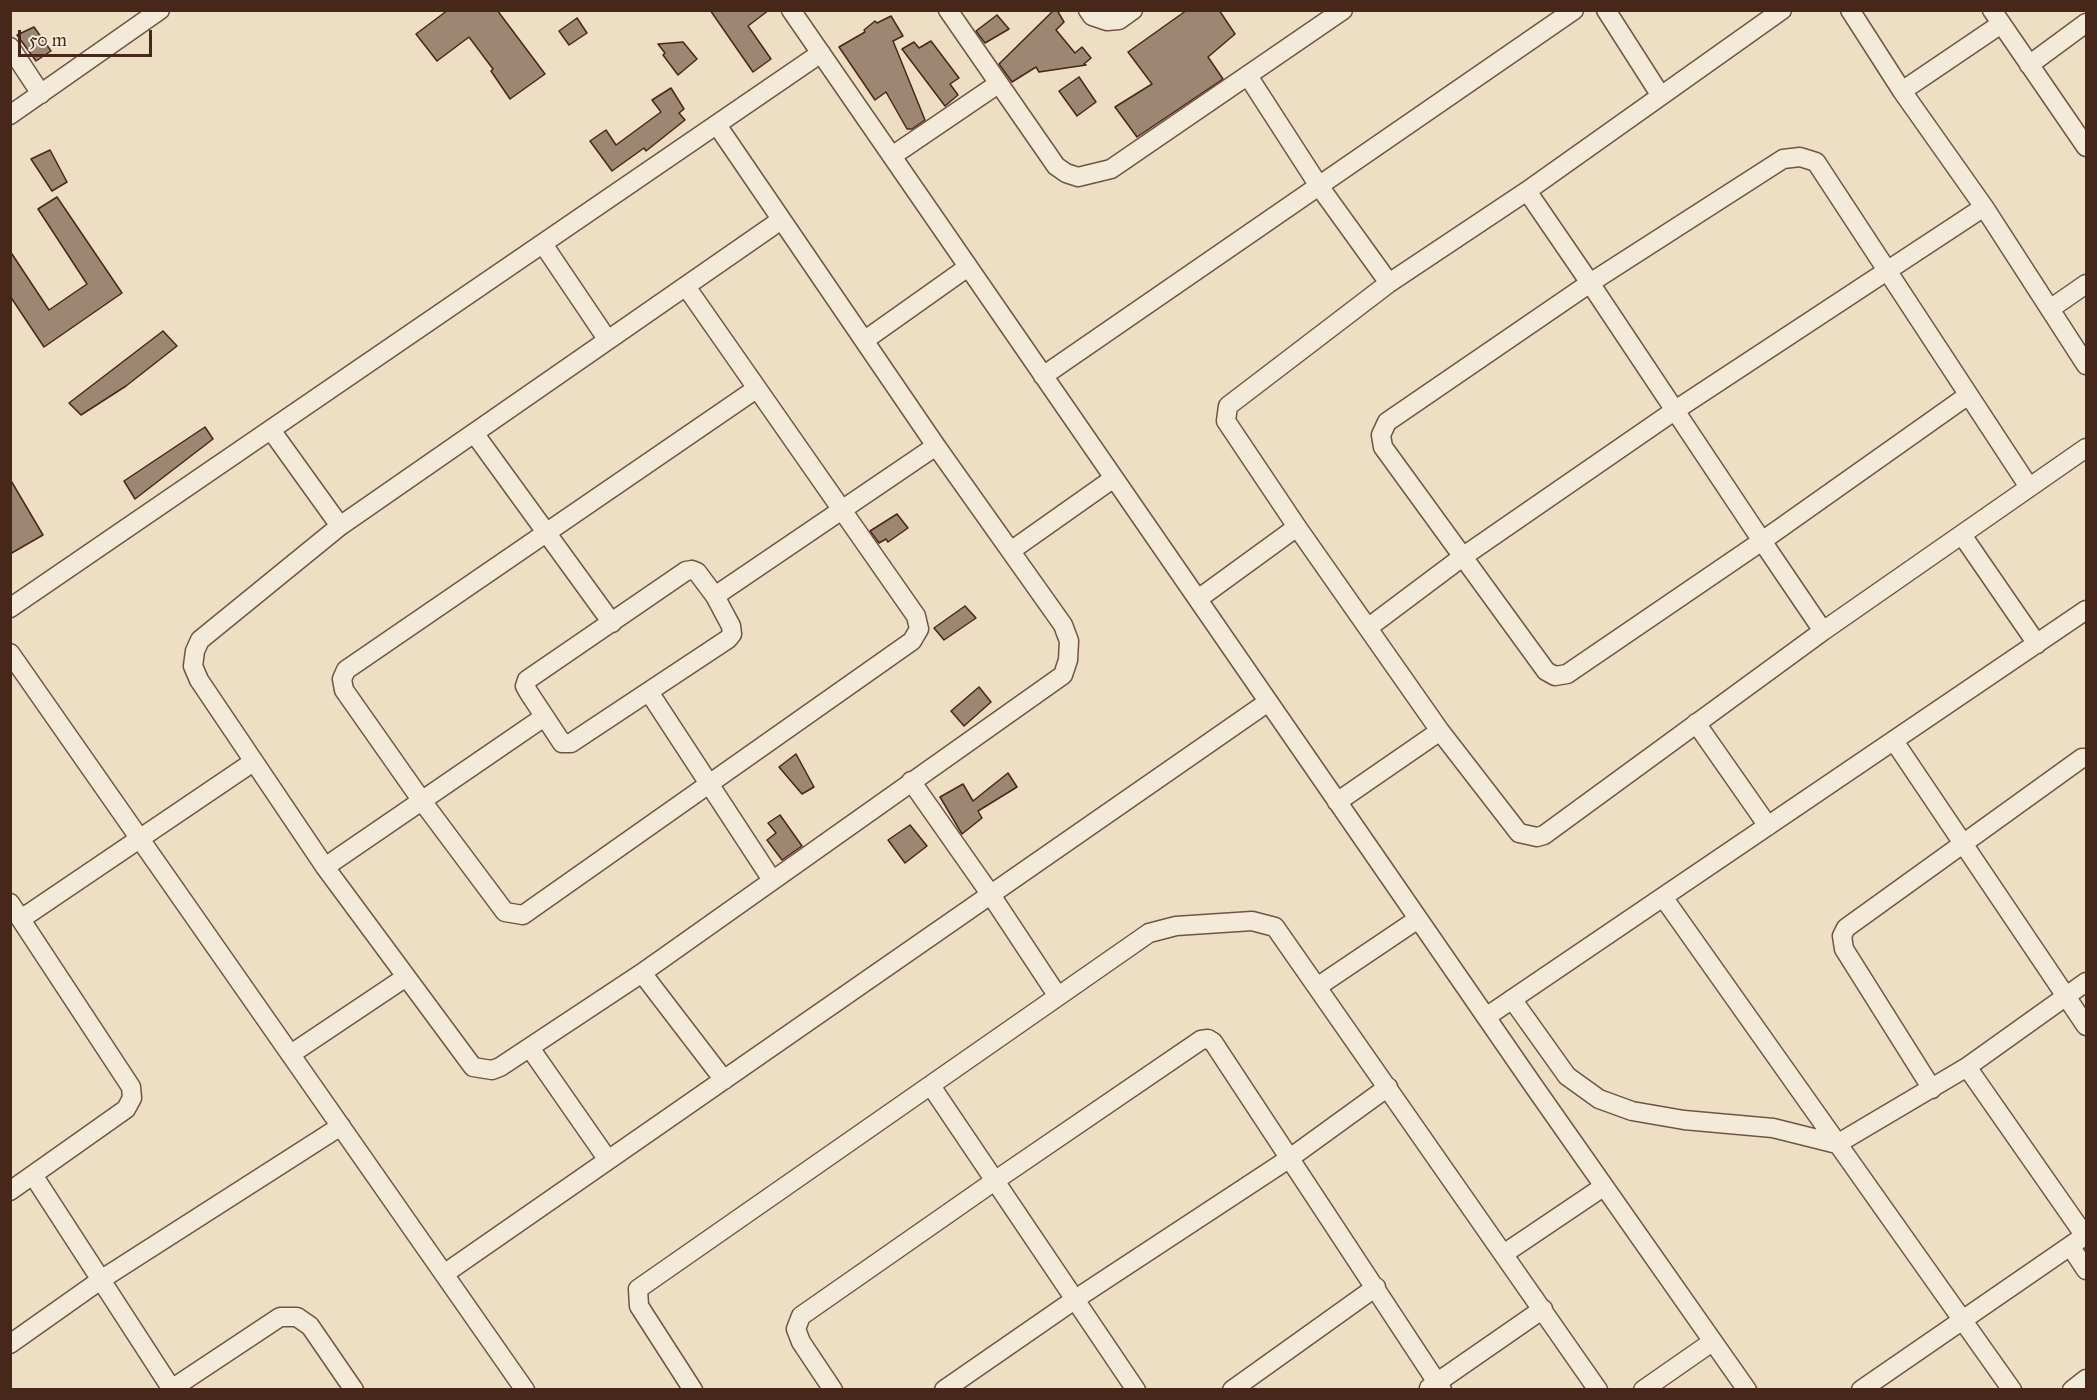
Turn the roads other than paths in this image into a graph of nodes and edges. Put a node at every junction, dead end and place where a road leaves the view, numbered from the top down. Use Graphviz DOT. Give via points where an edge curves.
graph roads {
  1 [pos="160,10"];
  2 [pos="791,10"];
  3 [pos="948,10"];
  4 [pos="1088,10"];
  5 [pos="1133,10"];
  6 [pos="1343,10"];
  7 [pos="1574,10"];
  8 [pos="1606,10"];
  9 [pos="1782,10"];
  10 [pos="1850,10"];
  11 [pos="1997,17"];
  12 [pos="2086,23"];
  13 [pos="10,46"];
  14 [pos="821,53"];
  15 [pos="2030,65"];
  16 [pos="1248,76"];
  17 [pos="998,84"];
  18 [pos="1902,91"];
  19 [pos="41,94"];
  20 [pos="1661,96"];
  21 [pos="10,115"];
  22 [pos="717,124"];
  23 [pos="2086,147"];
  24 [pos="892,156"];
  25 [pos="1319,186"];
  26 [pos="1527,191"];
  27 [pos="1984,207"];
  28 [pos="781,220"];
  29 [pos="543,244"];
  30 [pos="968,267"];
  31 [pos="1886,269"];
  32 [pos="1389,283"];
  33 [pos="1590,283"];
  34 [pos="2086,284"];
  35 [pos="687,288"];
  36 [pos="2050,309"];
  37 [pos="607,339"];
  38 [pos="865,340"];
  39 [pos="2086,365"];
  40 [pos="1044,376"];
  41 [pos="756,389"];
  42 [pos="1967,396"];
  43 [pos="1674,411"];
  44 [pos="271,430"];
  45 [pos="474,433"];
  46 [pos="936,446"];
  47 [pos="2086,448"];
  48 [pos="1114,478"];
  49 [pos="2029,487"];
  50 [pos="842,508"];
  51 [pos="340,526"];
  52 [pos="1297,527"];
  53 [pos="547,531"];
  54 [pos="1962,535"];
  55 [pos="1762,541"];
  56 [pos="1012,550"];
  57 [pos="1461,558"];
  58 [pos="715,596"];
  59 [pos="1198,599"];
  60 [pos="10,608"];
  61 [pos="2086,610"];
  62 [pos="612,623"];
  63 [pos="1369,627"];
  64 [pos="1823,631"];
  65 [pos="2037,644"];
  66 [pos="10,653"];
  67 [pos="649,692"];
  68 [pos="1268,702"];
  69 [pos="544,717"];
  70 [pos="1696,723"];
  71 [pos="1440,731"];
  72 [pos="1894,741"];
  73 [pos="2086,758"];
  74 [pos="253,762"];
  75 [pos="911,781"];
  76 [pos="710,785"];
  77 [pos="422,801"];
  78 [pos="1337,802"];
  79 [pos="1767,826"];
  80 [pos="141,838"];
  81 [pos="1962,844"];
  82 [pos="325,867"];
  83 [pos="772,880"];
  84 [pos="991,895"];
  85 [pos="1663,897"];
  86 [pos="10,903"];
  87 [pos="21,919"];
  88 [pos="1418,919"];
  89 [pos="642,973"];
  90 [pos="406,977"];
  91 [pos="2086,982"];
  92 [pos="1317,987"];
  93 [pos="1057,995"];
  94 [pos="2065,997"];
  95 [pos="1512,999"];
  96 [pos="1486,1017"];
  97 [pos="2086,1026"];
  98 [pos="530,1047"];
  99 [pos="291,1054"];
  100 [pos="1967,1067"];
  101 [pos="724,1080"];
  102 [pos="931,1086"];
  103 [pos="1388,1087"];
  104 [pos="1932,1089"];
  105 [pos="341,1126"];
  106 [pos="1837,1144"];
  107 [pos="1290,1158"];
  108 [pos="608,1160"];
  109 [pos="33,1175"];
  110 [pos="996,1180"];
  111 [pos="1604,1186"];
  112 [pos="10,1191"];
  113 [pos="2086,1235"];
  114 [pos="2070,1246"];
  115 [pos="1505,1253"];
  116 [pos="2086,1270"];
  117 [pos="444,1274"];
  118 [pos="102,1279"];
  119 [pos="1376,1287"];
  120 [pos="1077,1298"];
  121 [pos="1543,1309"];
  122 [pos="1963,1320"];
  123 [pos="1712,1342"];
  124 [pos="10,1344"];
  125 [pos="2086,1379"];
  126 [pos="1435,1387"];
  127 [pos="170,1389"];
  128 [pos="354,1389"];
  129 [pos="525,1389"];
  130 [pos="693,1389"];
  131 [pos="833,1389"];
  132 [pos="944,1389"];
  133 [pos="1137,1389"];
  134 [pos="1232,1389"];
  135 [pos="1598,1389"];
  136 [pos="1643,1389"];
  137 [pos="1747,1389"];
  138 [pos="1861,1389"];
  139 [pos="2012,1389"];
  140 [pos="2072,1389"];
  1 -- 19 [label="street"];
  2 -- 14 [label="street"];
  3 -- 17 [label="street"];
  4 -- 5 [label="street" via="1092,16 1107,21 1119,20"];
  6 -- 16 [label="street"];
  7 -- 25 [label="street"];
  8 -- 20 [label="street"];
  9 -- 20 [label="street"];
  10 -- 18 [label="street"];
  11 -- 15 [label="street"];
  11 -- 18 [label="street"];
  12 -- 15 [label="street"];
  13 -- 19 [label="street"];
  14 -- 22 [label="street"];
  14 -- 24 [label="street"];
  15 -- 23 [label="street"];
  16 -- 17 [label="street" via="1111,169 1078,177 1056,166"];
  16 -- 25 [label="street"];
  17 -- 24 [label="street"];
  18 -- 27 [label="street"];
  19 -- 21 [label="street"];
  20 -- 26 [label="street"];
  22 -- 28 [label="street"];
  22 -- 29 [label="street"];
  24 -- 30 [label="street"];
  25 -- 32 [label="street"];
  25 -- 40 [label="street"];
  26 -- 32 [label="street"];
  26 -- 33 [label="street"];
  27 -- 31 [label="street"];
  27 -- 36 [label="street"];
  28 -- 35 [label="street"];
  28 -- 38 [label="street"];
  29 -- 37 [label="street"];
  29 -- 44 [label="street"];
  30 -- 38 [label="street"];
  30 -- 40 [label="street"];
  31 -- 33 [label="street" via="1816,162 1800,157 1783,159"];
  31 -- 42 [label="street"];
  31 -- 43 [label="street"];
  32 -- 52 [label="street" via="1228,406 1226,421"];
  33 -- 43 [label="street"];
  33 -- 57 [label="street" via="1387,422 1381,435 1383,447"];
  34 -- 36 [label="street"];
  35 -- 37 [label="street"];
  35 -- 41 [label="street"];
  36 -- 39 [label="street"];
  37 -- 45 [label="street"];
  38 -- 46 [label="street"];
  40 -- 48 [label="street"];
  41 -- 50 [label="street"];
  41 -- 53 [label="street"];
  42 -- 49 [label="street"];
  42 -- 55 [label="street"];
  43 -- 55 [label="street"];
  43 -- 57 [label="street"];
  44 -- 51 [label="street"];
  44 -- 60 [label="street"];
  45 -- 51 [label="street"];
  45 -- 53 [label="street"];
  46 -- 50 [label="street"];
  46 -- 56 [label="street"];
  47 -- 49 [label="street"];
  48 -- 56 [label="street"];
  48 -- 59 [label="street"];
  49 -- 54 [label="street"];
  50 -- 58 [label="street"];
  50 -- 76 [label="street" via="916,616 919,629 912,641"];
  51 -- 74 [label="street" via="200,640 195,651 193,666 199,680"];
  52 -- 59 [label="street"];
  52 -- 63 [label="street"];
  53 -- 62 [label="street"];
  53 -- 77 [label="street" via="346,670 342,679 344,690"];
  54 -- 64 [label="street"];
  54 -- 65 [label="street"];
  55 -- 57 [label="street" via="1567,674 1555,676 1546,671"];
  55 -- 64 [label="street"];
  56 -- 75 [label="street" via="1064,625 1069,641 1063,675"];
  57 -- 63 [label="street"];
  58 -- 62 [label="street" via="697,572 686,571"];
  58 -- 67 [label="street" via="732,634"];
  59 -- 68 [label="street"];
  61 -- 65 [label="street"];
  62 -- 69 [label="street" via="527,680 525,687"];
  63 -- 71 [label="street"];
  64 -- 70 [label="street"];
  65 -- 72 [label="street"];
  66 -- 80 [label="street"];
  67 -- 69 [label="street" via="572,743 562,743"];
  67 -- 76 [label="street"];
  68 -- 78 [label="street"];
  68 -- 84 [label="street"];
  69 -- 77 [label="street"];
  70 -- 71 [label="street" via="1537,837 1519,833"];
  70 -- 79 [label="street"];
  71 -- 78 [label="street"];
  72 -- 79 [label="street"];
  72 -- 81 [label="street"];
  73 -- 81 [label="street"];
  74 -- 80 [label="street"];
  74 -- 82 [label="street"];
  75 -- 83 [label="street"];
  75 -- 84 [label="street"];
  76 -- 77 [label="street" via="523,915 505,912"];
  76 -- 83 [label="street"];
  77 -- 82 [label="street"];
  78 -- 88 [label="street"];
  79 -- 85 [label="street"];
  80 -- 87 [label="street"];
  80 -- 99 [label="street"];
  81 -- 94 [label="street"];
  81 -- 104 [label="street" via="1846,928 1842,936 1844,949"];
  82 -- 90 [label="street"];
  83 -- 89 [label="street"];
  84 -- 93 [label="street"];
  84 -- 101 [label="street"];
  85 -- 95 [label="street"];
  85 -- 106 [label="street"];
  86 -- 87 [label="street"];
  87 -- 109 [label="street" via="131,1087 132,1098 126,1109"];
  88 -- 92 [label="street"];
  88 -- 96 [label="street"];
  89 -- 98 [label="street"];
  89 -- 101 [label="street"];
  90 -- 98 [label="street" via="473,1066 492,1070"];
  90 -- 99 [label="street"];
  91 -- 94 [label="street"];
  92 -- 93 [label="street" via="1275,927 1252,921 1176,926 1149,933"];
  92 -- 103 [label="street"];
  93 -- 102 [label="street"];
  94 -- 97 [label="street"];
  94 -- 100 [label="street"];
  95 -- 96 [label="street"];
  95 -- 106 [label="street" via="1567,1076 1599,1099 1632,1112 1773,1128"];
  96 -- 111 [label="street"];
  98 -- 108 [label="street"];
  99 -- 105 [label="street"];
  100 -- 104 [label="street"];
  100 -- 113 [label="street"];
  101 -- 108 [label="street"];
  102 -- 110 [label="street"];
  102 -- 130 [label="street" via="638,1289 639,1306"];
  103 -- 107 [label="street"];
  103 -- 115 [label="street"];
  104 -- 106 [label="street"];
  105 -- 117 [label="street"];
  105 -- 118 [label="street"];
  106 -- 122 [label="street"];
  107 -- 110 [label="street" via="1208,1039 1201,1040"];
  107 -- 119 [label="street"];
  107 -- 120 [label="street"];
  108 -- 117 [label="street"];
  109 -- 112 [label="street"];
  109 -- 118 [label="street"];
  110 -- 120 [label="street"];
  110 -- 131 [label="street" via="801,1316 796,1329 801,1342"];
  111 -- 115 [label="street"];
  111 -- 123 [label="street"];
  113 -- 114 [label="street"];
  114 -- 116 [label="street"];
  114 -- 122 [label="street"];
  115 -- 121 [label="street"];
  117 -- 129 [label="street"];
  118 -- 124 [label="street"];
  118 -- 127 [label="street"];
  119 -- 126 [label="street"];
  119 -- 134 [label="street"];
  120 -- 132 [label="street"];
  120 -- 133 [label="street"];
  121 -- 126 [label="street"];
  121 -- 135 [label="street"];
  122 -- 138 [label="street"];
  122 -- 139 [label="street"];
  123 -- 136 [label="street"];
  123 -- 137 [label="street"];
  125 -- 140 [label="street"];
  127 -- 128 [label="street" via="280,1317 297,1317 310,1326"];
}
